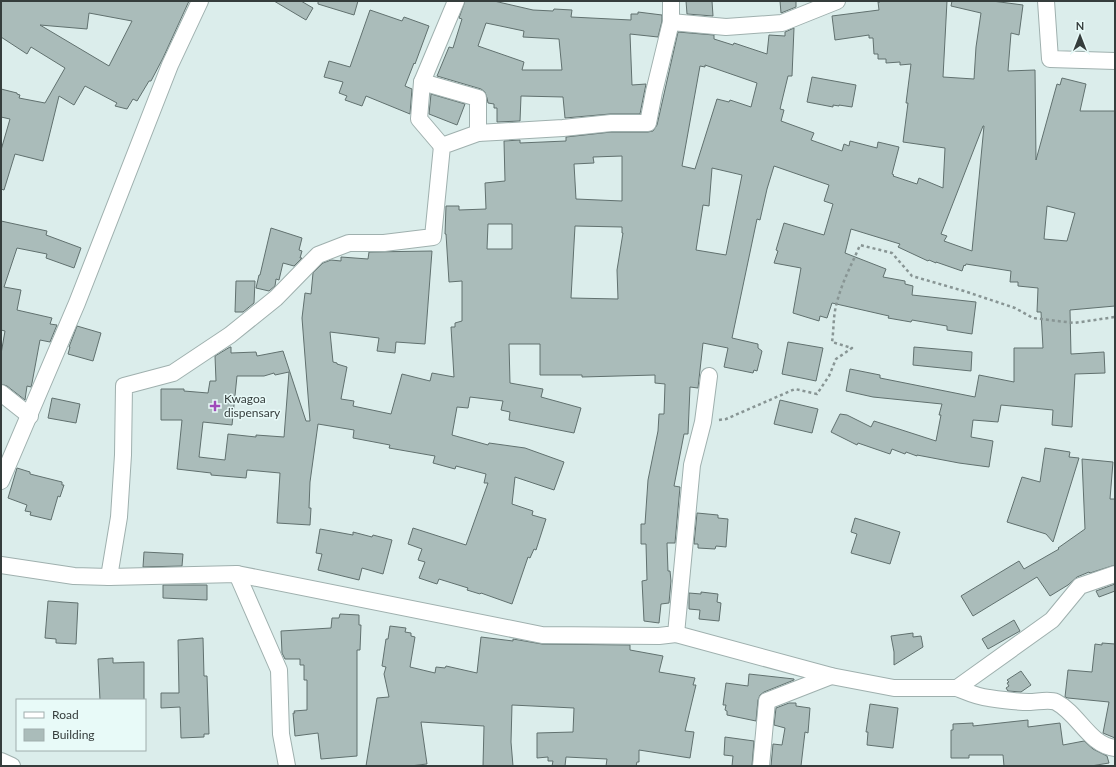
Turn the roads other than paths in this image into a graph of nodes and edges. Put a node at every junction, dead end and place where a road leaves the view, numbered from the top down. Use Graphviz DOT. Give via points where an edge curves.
graph roads {
  1 [pos="200,1"];
  2 [pos="456,1"];
  3 [pos="671,1"];
  4 [pos="838,1"];
  5 [pos="1046,1"];
  6 [pos="671,22"];
  7 [pos="1115,61"];
  8 [pos="422,82"];
  9 [pos="478,133"];
  10 [pos="442,146"];
  11 [pos="709,376"];
  12 [pos="1,393"];
  13 [pos="30,416"];
  14 [pos="1,481"];
  15 [pos="1,565"];
  16 [pos="237,574"];
  17 [pos="1115,574"];
  18 [pos="109,577"];
  19 [pos="676,634"];
  20 [pos="831,676"];
  21 [pos="957,688"];
  22 [pos="1115,748"];
  23 [pos="1,761"];
  24 [pos="12,766"];
  25 [pos="287,766"];
  26 [pos="762,766"];
  1 -- 13 [label="street" via="170,65"];
  2 -- 8 [label="street"];
  3 -- 6 [label="street"];
  4 -- 6 [label="street" via="782,23 726,27"];
  5 -- 7 [label="street" via="1050,59"];
  6 -- 9 [label="street" via="648,123 611,123"];
  8 -- 9 [label="street" via="478,98"];
  8 -- 10 [label="street" via="418,119"];
  9 -- 10 [label="street"];
  10 -- 18 [label="street" via="433,237 384,243 349,243 318,254 276,298 230,335 173,373 124,386 119,517"];
  11 -- 19 [label="street" via="703,422 692,465"];
  12 -- 13 [label="street"];
  13 -- 14 [label="street"];
  15 -- 18 [label="street" via="74,576"];
  16 -- 18 [label="street"];
  16 -- 19 [label="street" via="542,635"];
  16 -- 25 [label="street" via="279,670 281,734"];
  17 -- 21 [label="street" via="1080,586 1052,620"];
  19 -- 20 [label="street"];
  20 -- 21 [label="street" via="894,688"];
  20 -- 26 [label="street" via="767,701"];
  21 -- 22 [label="street" via="987,698 1028,702 1054,701 1066,708 1093,738 1107,747"];
  23 -- 24 [label="street"];
}
